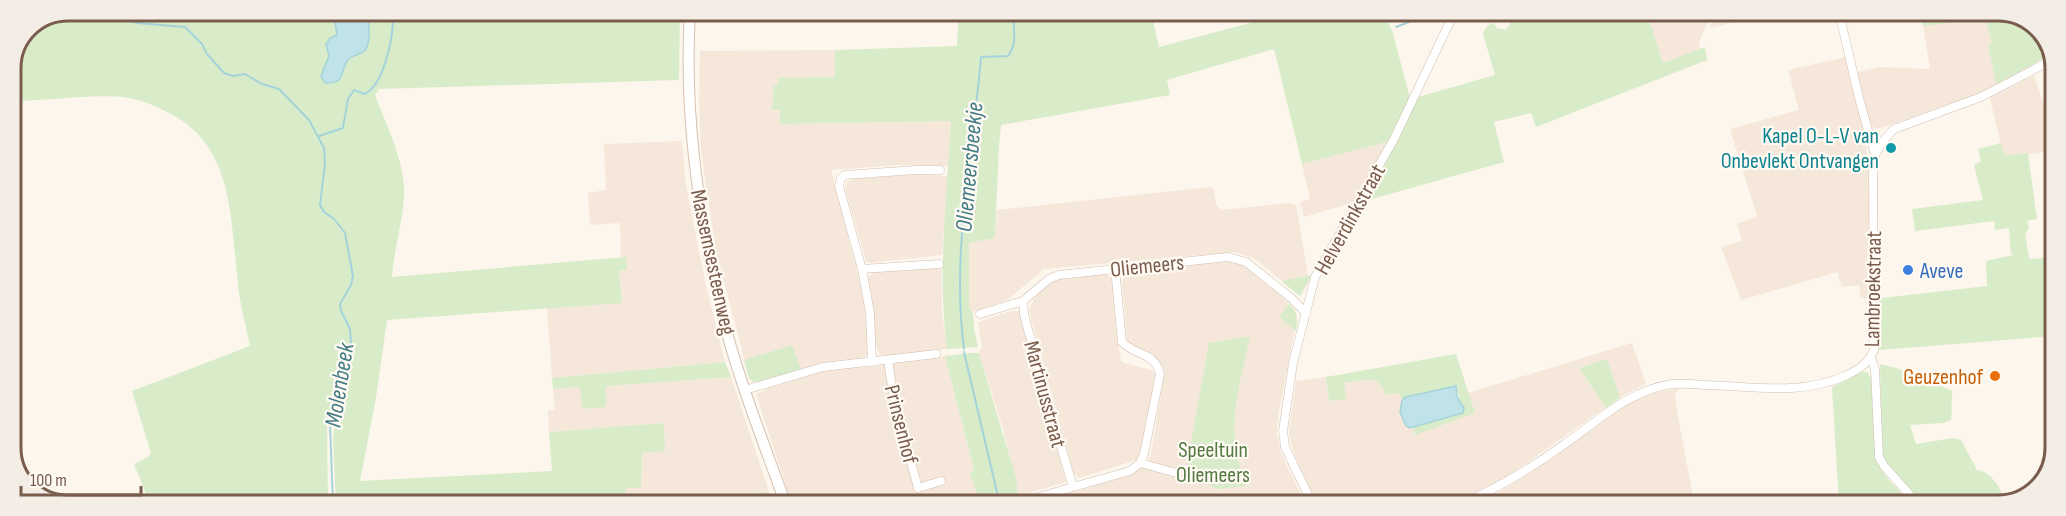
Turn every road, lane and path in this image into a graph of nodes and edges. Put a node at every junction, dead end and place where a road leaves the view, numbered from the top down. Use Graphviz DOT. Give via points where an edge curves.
graph roads {
  1 [pos="690,21"];
  2 [pos="1450,21"];
  3 [pos="1841,21"];
  4 [pos="2045,64"];
  5 [pos="1875,155"];
  6 [pos="940,170"];
  7 [pos="939,264"];
  8 [pos="1115,268"];
  9 [pos="862,269"];
  10 [pos="1023,301"];
  11 [pos="1306,313"];
  12 [pos="980,314"];
  13 [pos="936,354"];
  14 [pos="1870,358"];
  15 [pos="888,360"];
  16 [pos="872,362"];
  17 [pos="746,390"];
  18 [pos="1140,463"];
  19 [pos="1173,472"];
  20 [pos="941,482"];
  21 [pos="1072,487"];
  22 [pos="783,495"];
  23 [pos="1045,495"];
  24 [pos="1308,495"];
  25 [pos="1480,495"];
  26 [pos="1909,495"];
  1 -- 17 [label="main road, Massemsesteenweg" via="692,133 698,187 722,312"];
  2 -- 11 [label="street, Helverdinkstraat" via="1394,139 1315,277"];
  3 -- 5 [label="street"];
  4 -- 5 [label="street" via="1981,97 1894,129"];
  5 -- 14 [label="street, Lambroekstraat" via="1874,350"];
  6 -- 9 [label="street, Prinsenhof" via="841,178 839,186"];
  7 -- 9 [label="street"];
  8 -- 10 [label="street, Oliemeers" via="1059,275"];
  8 -- 11 [label="street, Oliemeers" via="1228,256 1246,261"];
  8 -- 18 [label="street" via="1122,342 1129,349 1151,357 1160,374"];
  9 -- 16 [label="street, Prinsenhof" via="870,313"];
  10 -- 12 [label="street, Oliemeers"];
  10 -- 21 [label="street, Martinusstraat"];
  11 -- 24 [label="street, Helverdinkstraat" via="1293,363 1283,431 1285,447"];
  13 -- 15 [label="street, Prinsenhof"];
  14 -- 25 [label="street, Lambroekstraat" via="1861,369 1804,388 1675,384 1651,388 1628,398 1562,447"];
  14 -- 26 [label="street" via="1875,369 1879,457"];
  15 -- 16 [label="street, Prinsenhof"];
  15 -- 20 [label="street, Prinsenhof" via="918,488"];
  16 -- 17 [label="street, Prinsenhof" via="823,367"];
  17 -- 22 [label="main road, Massemsesteenweg"];
  18 -- 19 [label="street"];
  18 -- 21 [label="street" via="1130,471"];
  21 -- 23 [label="street"];
}
